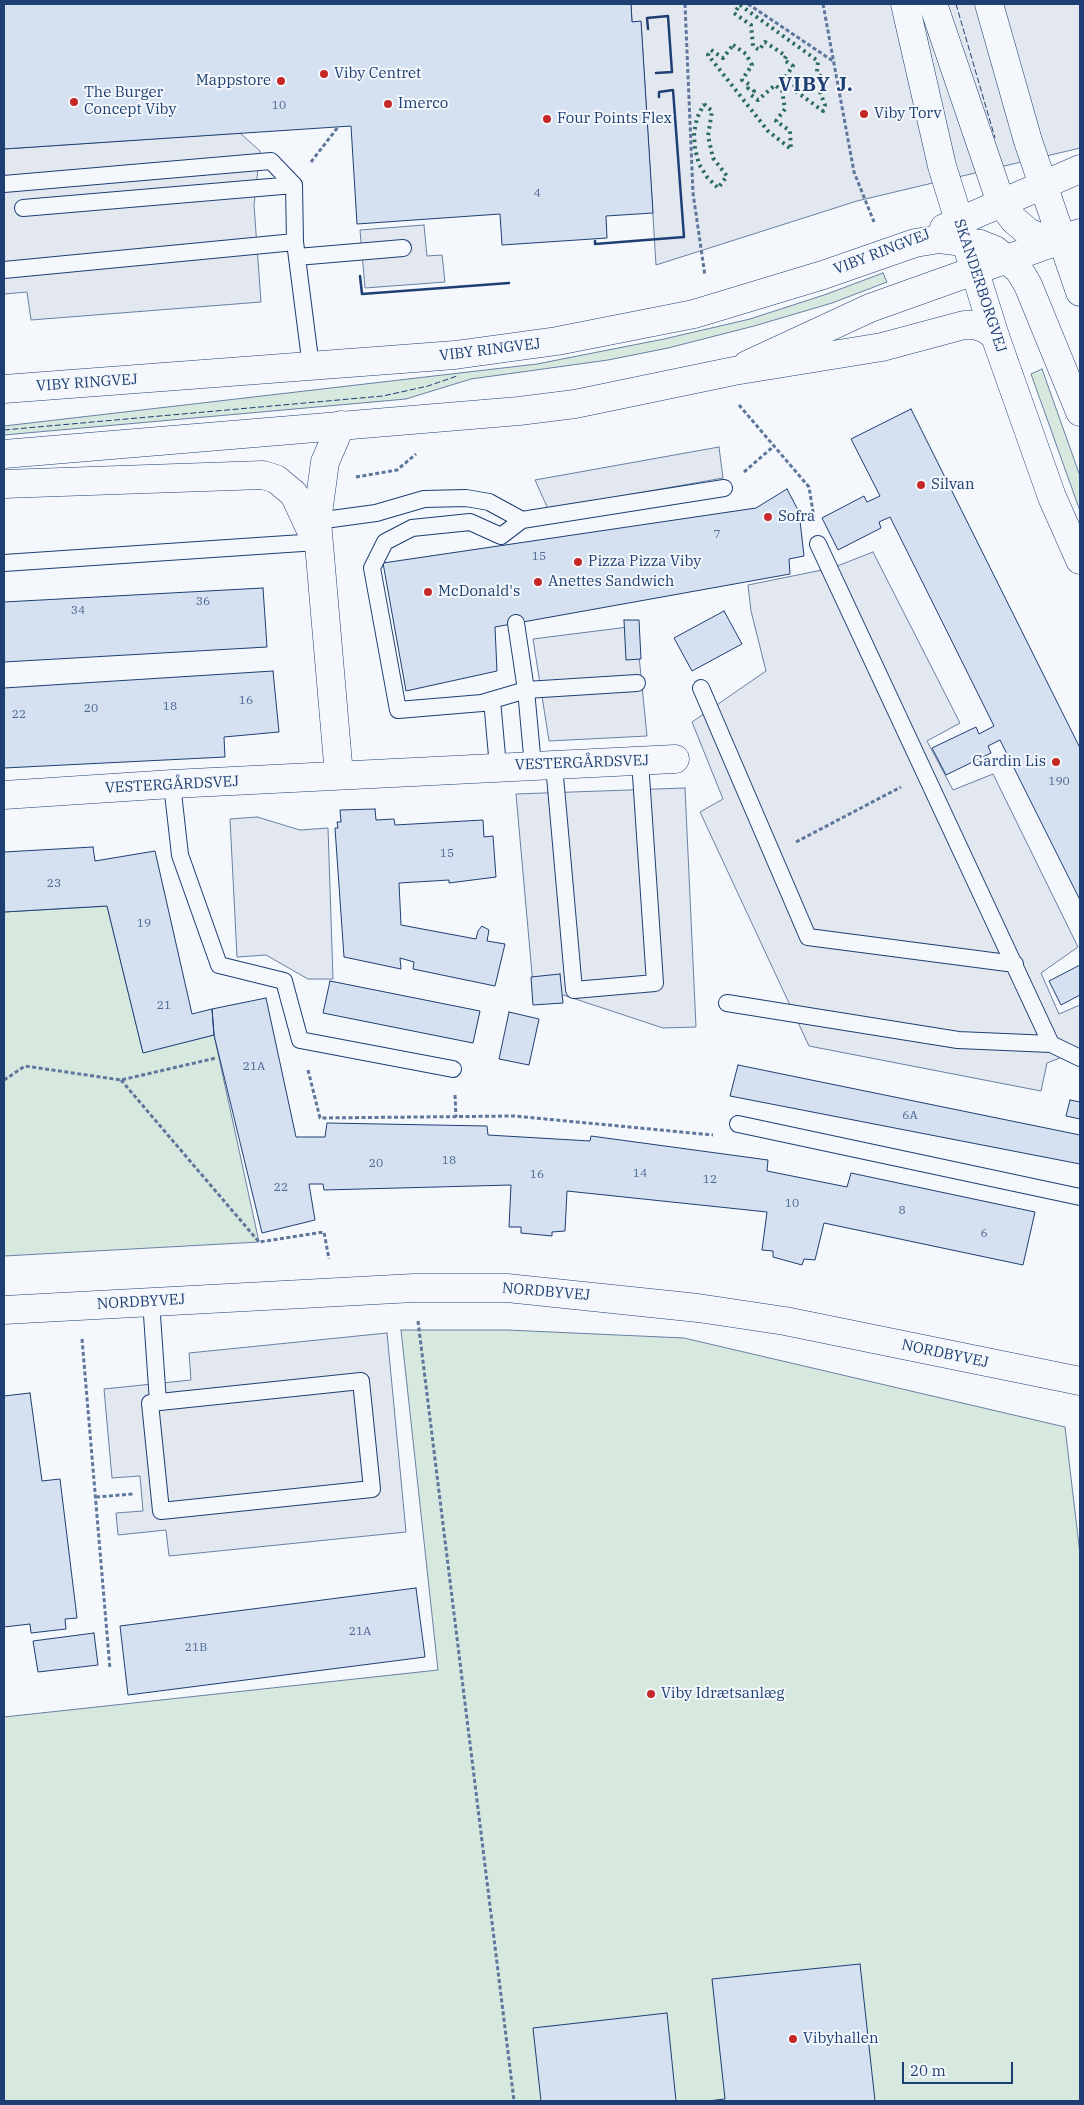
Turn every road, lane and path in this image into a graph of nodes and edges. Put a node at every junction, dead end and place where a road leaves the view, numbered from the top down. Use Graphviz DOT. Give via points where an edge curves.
graph roads {
  1 [pos="685,4"];
  2 [pos="748,4"];
  3 [pos="823,4"];
  4 [pos="905,4"];
  5 [pos="933,4"];
  6 [pos="989,4"];
  7 [pos="834,61"];
  8 [pos="338,127"];
  9 [pos="1080,169"];
  10 [pos="4,184"];
  11 [pos="294,185"];
  12 [pos="1044,185"];
  13 [pos="1001,203"];
  14 [pos="23,208"];
  15 [pos="962,231"];
  16 [pos="1071,237"];
  17 [pos="403,248"];
  18 [pos="296,250"];
  19 [pos="886,252"];
  20 [pos="1008,259"];
  21 [pos="4,270"];
  22 [pos="975,271"];
  23 [pos="1080,292"];
  24 [pos="710,309"];
  25 [pos="995,336"];
  26 [pos="311,367"];
  27 [pos="724,373"];
  28 [pos="4,389"];
  29 [pos="1080,412"];
  30 [pos="341,425"];
  31 [pos="774,446"];
  32 [pos="418,452"];
  33 [pos="4,454"];
  34 [pos="321,483"];
  35 [pos="4,484"];
  36 [pos="724,488"];
  37 [pos="522,520"];
  38 [pos="317,532"];
  39 [pos="818,544"];
  40 [pos="1080,560"];
  41 [pos="4,563"];
  42 [pos="516,623"];
  43 [pos="637,682"];
  44 [pos="701,688"];
  45 [pos="526,690"];
  46 [pos="492,700"];
  47 [pos="675,759"];
  48 [pos="640,761"];
  49 [pos="544,765"];
  50 [pos="498,767"];
  51 [pos="926,774"];
  52 [pos="339,775"];
  53 [pos="172,784"];
  54 [pos="4,795"];
  55 [pos="773,854"];
  56 [pos="1014,964"];
  57 [pos="727,1003"];
  58 [pos="300,1040"];
  59 [pos="1051,1044"];
  60 [pos="216,1058"];
  61 [pos="1080,1058"];
  62 [pos="453,1069"];
  63 [pos="4,1080"];
  64 [pos="121,1080"];
  65 [pos="738,1124"];
  66 [pos="1080,1197"];
  67 [pos="414,1288"];
  68 [pos="335,1292"];
  69 [pos="151,1301"];
  70 [pos="79,1306"];
  71 [pos="4,1310"];
  72 [pos="1080,1381"];
  73 [pos="158,1402"];
  74 [pos="159,1492"];
  75 [pos="96,1498"];
  76 [pos="110,1670"];
  77 [pos="514,2101"];
  1 -- 24 [label="path" via="693,193"];
  2 -- 7 [label="path"];
  3 -- 7 [label="path"];
  4 -- 15 [label="street, SKANDERBORGVEJ" via="935,138"];
  5 -- 13 [label="street"];
  6 -- 12 [label="street" via="1028,141"];
  7 -- 19 [label="path" via="854,172"];
  8 -- 11 [label="path"];
  9 -- 12 [label="street"];
  10 -- 11 [label="lane" via="271,161"];
  11 -- 14 [label="lane"];
  11 -- 18 [label="lane"];
  12 -- 13 [label="street"];
  12 -- 16 [label="street"];
  13 -- 15 [label="street"];
  13 -- 16 [label="street" via="1028,232 1044,239"];
  15 -- 19 [label="street, VIBY RINGVEJ"];
  15 -- 20 [label="street"];
  15 -- 22 [label="street, SKANDERBORGVEJ"];
  16 -- 20 [label="street"];
  16 -- 23 [label="street"];
  17 -- 18 [label="lane"];
  18 -- 21 [label="lane"];
  18 -- 26 [label="lane"];
  19 -- 24 [label="street, VIBY RINGVEJ" via="780,289"];
  20 -- 22 [label="street"];
  20 -- 29 [label="street" via="1028,285"];
  22 -- 25 [label="street, SKANDERBORGVEJ"];
  22 -- 27 [label="street" via="870,308"];
  24 -- 26 [label="street, VIBY RINGVEJ" via="557,341 456,355"];
  25 -- 27 [label="street" via="986,329 964,325 882,347"];
  25 -- 40 [label="street, SKANDERBORGVEJ" via="1049,488"];
  26 -- 28 [label="street, VIBY RINGVEJ"];
  27 -- 30 [label="street" via="584,402 518,411"];
  27 -- 31 [label="path"];
  30 -- 33 [label="street"];
  30 -- 34 [label="street" via="325,462"];
  31 -- 36 [label="path"];
  31 -- 39 [label="path" via="809,487"];
  32 -- 34 [label="path" via="397,470"];
  34 -- 38 [label="street"];
  35 -- 38 [label="street" via="263,475 286,486 294,494"];
  36 -- 37 [label="lane"];
  37 -- 38 [label="lane" via="489,502 466,498 424,499"];
  37 -- 46 [label="lane" via="502,540 470,522 412,528 385,542 372,568 398,710"];
  38 -- 41 [label="lane"];
  38 -- 52 [label="street"];
  39 -- 51 [label="lane"];
  42 -- 45 [label="lane"];
  43 -- 45 [label="lane"];
  44 -- 55 [label="lane"];
  45 -- 46 [label="lane"];
  45 -- 49 [label="lane"];
  46 -- 50 [label="lane"];
  47 -- 48 [label="street, VESTERGÅRDSVEJ"];
  48 -- 49 [label="street, VESTERGÅRDSVEJ"];
  48 -- 49 [label="lane" via="655,983 574,990"];
  49 -- 50 [label="street, VESTERGÅRDSVEJ"];
  50 -- 52 [label="street, VESTERGÅRDSVEJ"];
  51 -- 55 [label="path"];
  51 -- 56 [label="lane"];
  52 -- 53 [label="street, VESTERGÅRDSVEJ"];
  53 -- 54 [label="street, VESTERGÅRDSVEJ"];
  53 -- 58 [label="lane" via="180,855 219,965 284,981"];
  55 -- 56 [label="lane" via="808,937"];
  56 -- 59 [label="lane"];
  57 -- 59 [label="lane" via="958,1040"];
  58 -- 62 [label="lane"];
  58 -- 65 [label="path" via="320,1118 514,1116 721,1136"];
  59 -- 61 [label="lane"];
  60 -- 64 [label="path"];
  63 -- 64 [label="path" via="25,1066"];
  64 -- 68 [label="path" via="259,1242 324,1232"];
  65 -- 66 [label="lane"];
  67 -- 68 [label="street, NORDBYVEJ"];
  67 -- 72 [label="street, NORDBYVEJ" via="507,1288 698,1308 785,1321"];
  67 -- 77 [label="path"];
  68 -- 69 [label="street, NORDBYVEJ"];
  69 -- 70 [label="street, NORDBYVEJ"];
  69 -- 73 [label="lane"];
  70 -- 71 [label="street, NORDBYVEJ"];
  70 -- 75 [label="path"];
  73 -- 74 [label="lane" via="150,1404"];
  73 -- 74 [label="lane" via="360,1381 372,1489 161,1511"];
  74 -- 75 [label="path"];
  75 -- 76 [label="path"];
}
